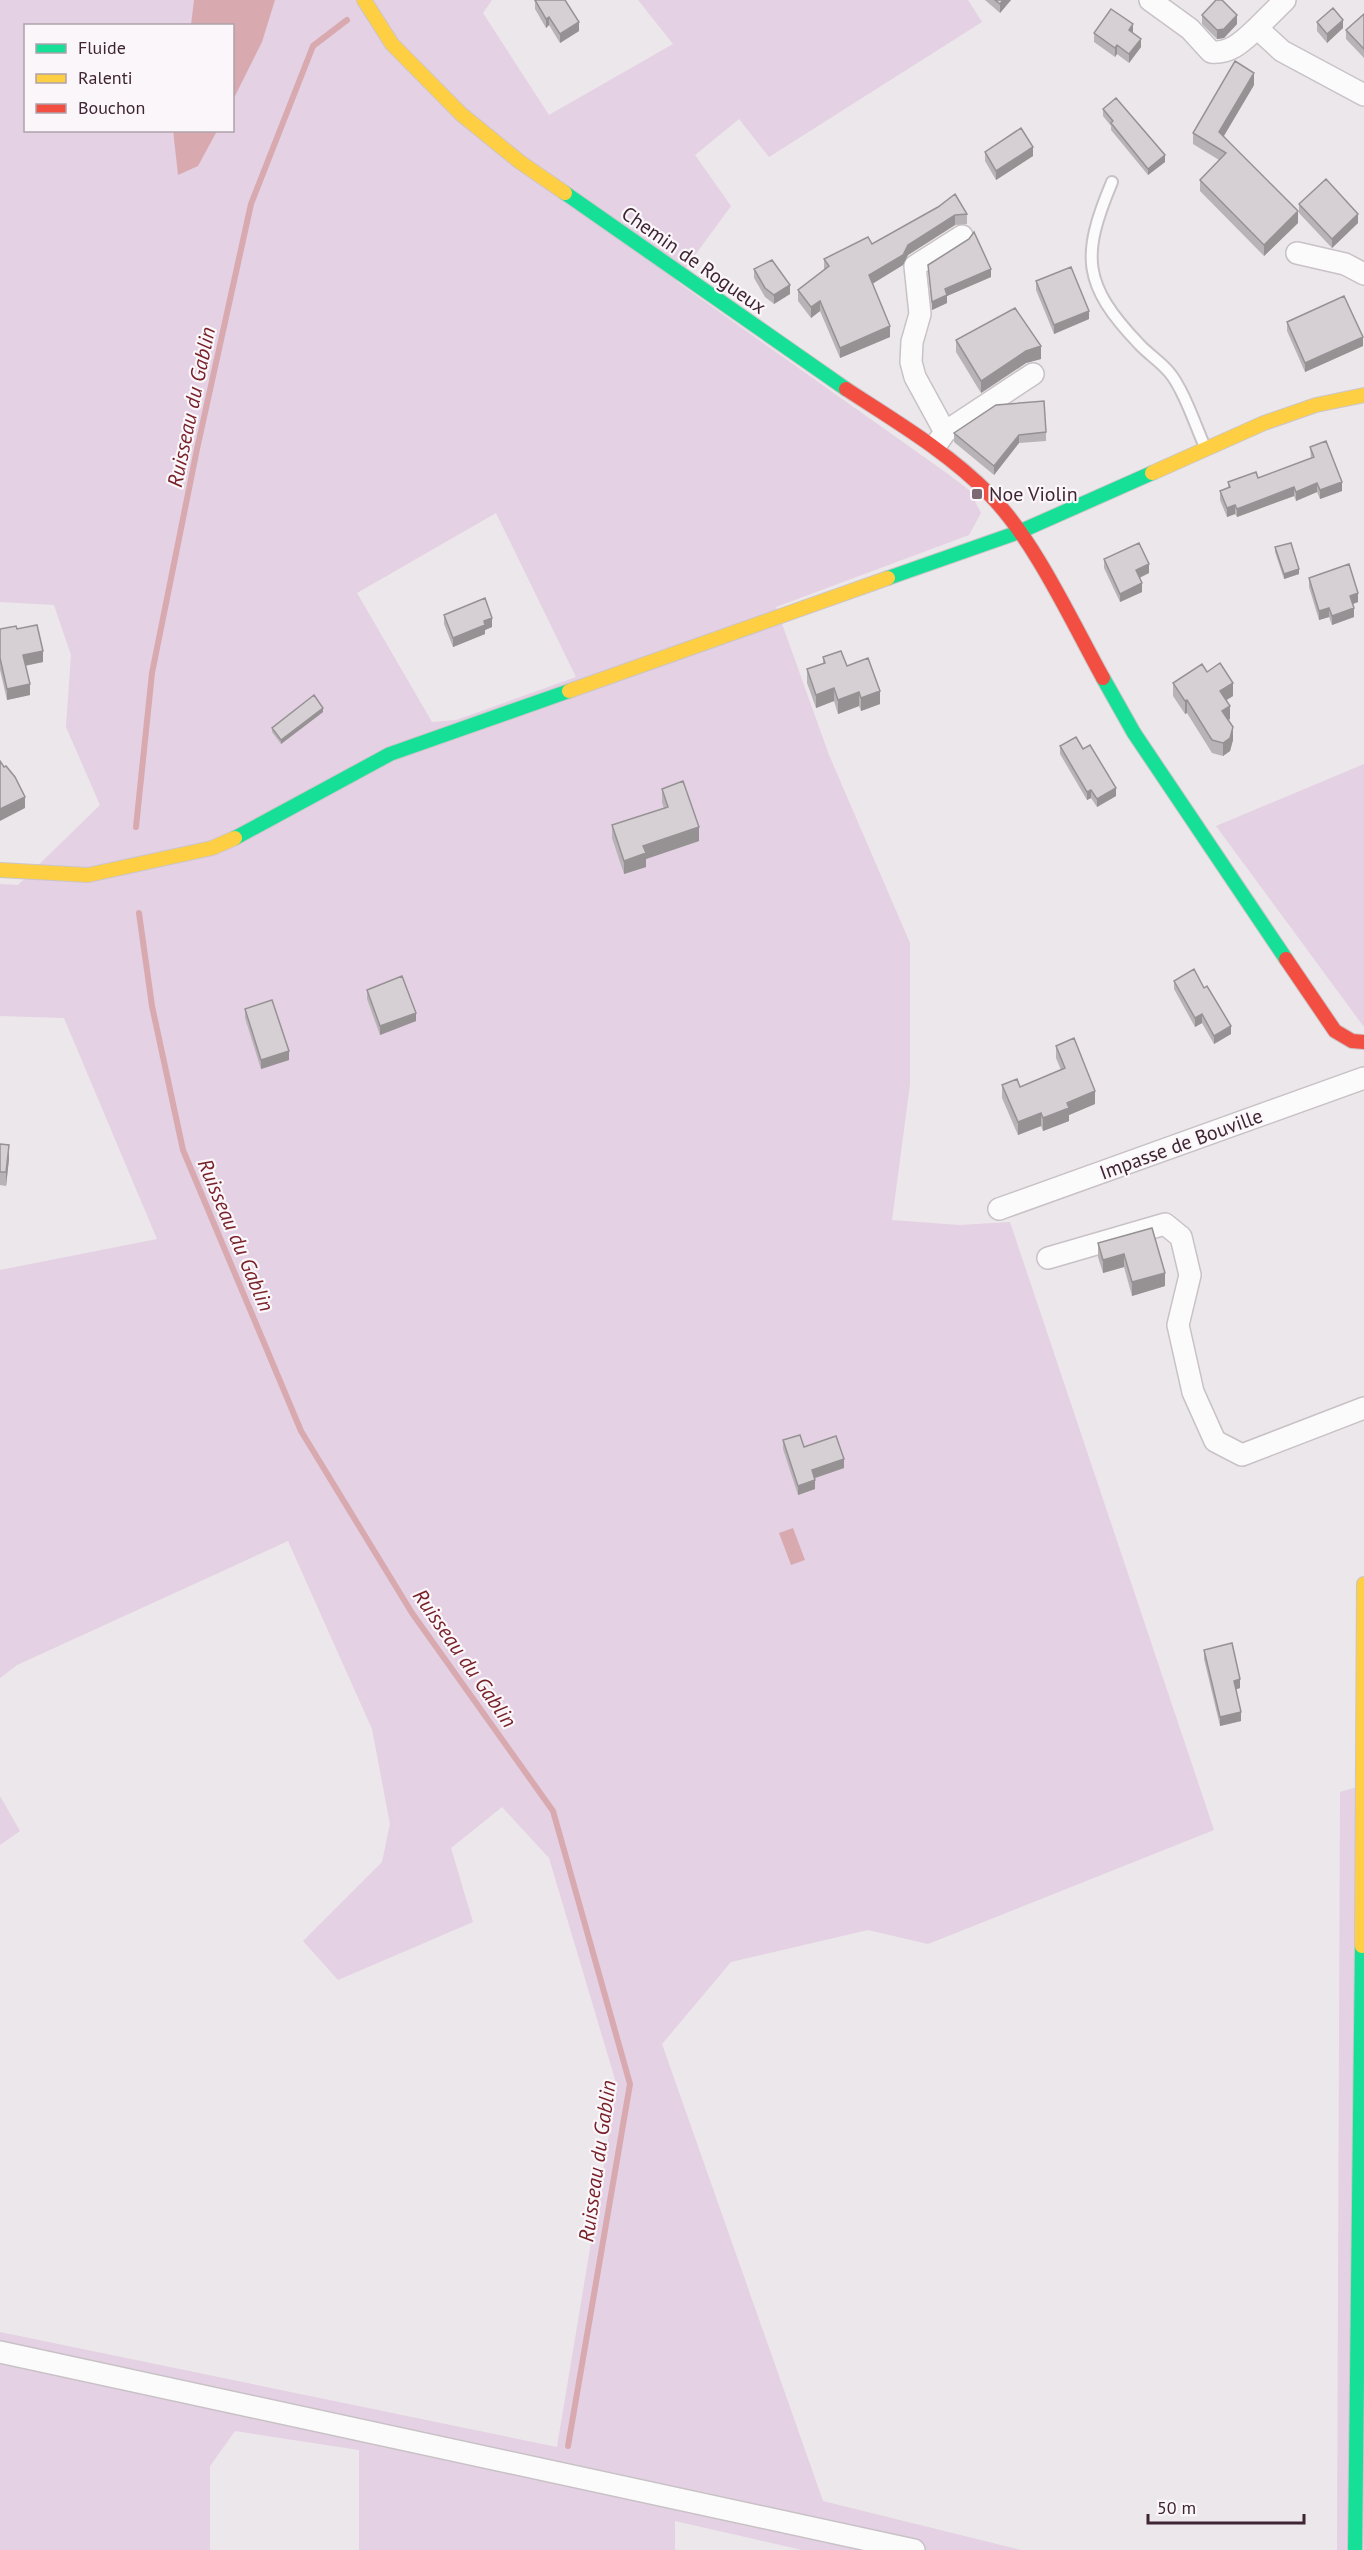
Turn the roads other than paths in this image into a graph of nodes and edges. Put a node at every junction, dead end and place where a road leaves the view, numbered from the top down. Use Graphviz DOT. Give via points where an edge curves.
graph roads {
  1 [pos="364,0"];
  2 [pos="1150,0"];
  3 [pos="1285,0"];
  4 [pos="1257,28"];
  5 [pos="1364,94"];
  6 [pos="1112,183"];
  7 [pos="962,236"];
  8 [pos="1297,253"];
  9 [pos="1364,274"];
  10 [pos="1033,374"];
  11 [pos="1364,395"];
  12 [pos="940,439"];
  13 [pos="1206,450"];
  14 [pos="1019,532"];
  15 [pos="0,870"];
  16 [pos="1364,1042"];
  17 [pos="1364,1078"];
  18 [pos="999,1209"];
  19 [pos="1047,1258"];
  20 [pos="1364,1408"];
  21 [pos="1364,1584"];
  22 [pos="0,2352"];
  23 [pos="914,2550"];
  24 [pos="1354,2550"];
  1 -- 12 [label="street, Chemin de Rogueux" via="392,44 461,114 520,162 825,375"];
  2 -- 4 [label="street" via="1190,29 1211,52 1223,53"];
  3 -- 4 [label="street"];
  4 -- 5 [label="street" via="1282,51"];
  6 -- 13 [label="lane" via="1097,218 1091,268 1106,305 1170,373"];
  7 -- 12 [label="street" via="915,267 920,314 911,362"];
  8 -- 9 [label="street" via="1345,264"];
  10 -- 12 [label="street"];
  11 -- 13 [label="street" via="1274,419"];
  12 -- 14 [label="street, Chemin de Rogueux"];
  13 -- 14 [label="street"];
  14 -- 15 [label="street" via="390,754 212,848 88,875"];
  14 -- 16 [label="street, Chemin de Rogueux" via="1134,732 1335,1031 1352,1041"];
  17 -- 18 [label="street, Impasse de Bouville"];
  19 -- 20 [label="street" via="1165,1224 1181,1237 1190,1275 1178,1325 1193,1392 1215,1441 1242,1455"];
  21 -- 24 [label="street"];
  22 -- 23 [label="street"];
}
